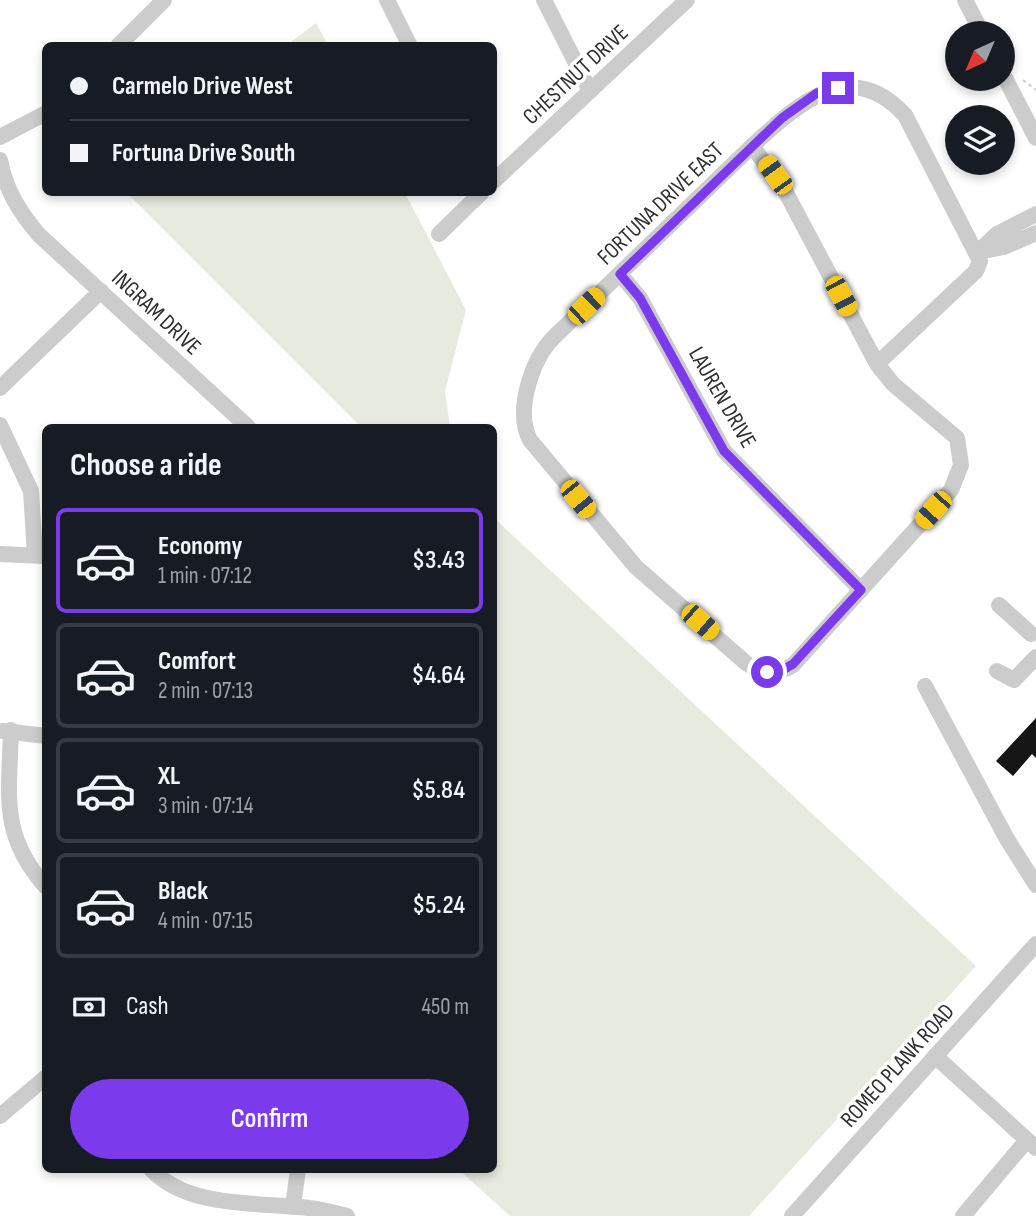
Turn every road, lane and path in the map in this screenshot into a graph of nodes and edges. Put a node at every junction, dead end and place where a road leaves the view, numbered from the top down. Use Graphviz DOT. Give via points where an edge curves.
graph roads {
  1 [pos="164,0"];
  2 [pos="387,0"];
  3 [pos="544,0"];
  4 [pos="687,0"];
  5 [pos="965,0"];
  6 [pos="976,21"];
  7 [pos="122,42"];
  8 [pos="408,42"];
  9 [pos="1015,77"];
  10 [pos="1015,83"];
  11 [pos="1036,90"];
  12 [pos="590,92"];
  13 [pos="42,115"];
  14 [pos="1032,119"];
  15 [pos="0,137"];
  16 [pos="752,146"];
  17 [pos="0,160"];
  18 [pos="497,178"];
  19 [pos="478,196"];
  20 [pos="1036,214"];
  21 [pos="1036,233"];
  22 [pos="439,234"];
  23 [pos="978,252"];
  24 [pos="620,274"];
  25 [pos="102,291"];
  26 [pos="877,364"];
  27 [pos="0,388"];
  28 [pos="245,424"];
  29 [pos="0,425"];
  30 [pos="0,554"];
  31 [pos="40,555"];
  32 [pos="861,590"];
  33 [pos="999,605"];
  34 [pos="1031,634"];
  35 [pos="1036,657"];
  36 [pos="997,671"];
  37 [pos="925,686"];
  38 [pos="5,731"];
  39 [pos="42,736"];
  40 [pos="42,883"];
  41 [pos="1036,885"];
  42 [pos="1036,894"];
  43 [pos="1036,944"];
  44 [pos="935,1056"];
  45 [pos="42,1080"];
  46 [pos="0,1116"];
  47 [pos="1032,1144"];
  48 [pos="156,1173"];
  49 [pos="297,1173"];
  50 [pos="293,1207"];
  51 [pos="347,1216"];
  52 [pos="792,1216"];
  53 [pos="962,1216"];
  1 -- 7 [label="street"];
  2 -- 8 [label="street"];
  3 -- 12 [label="street"];
  4 -- 12 [label="street, CHESTNUT DRIVE"];
  5 -- 6 [label="street"];
  9 -- 11 [label="path"];
  10 -- 14 [label="street"];
  12 -- 18 [label="street, CHESTNUT DRIVE"];
  13 -- 15 [label="street"];
  16 -- 23 [label="street, FORTUNA DRIVE EAST" via="817,93 838,88 868,90 890,102 911,123"];
  16 -- 24 [label="street, FORTUNA DRIVE EAST"];
  16 -- 26 [label="street" via="784,189"];
  17 -- 25 [label="street, INGRAM DRIVE" via="9,194 35,230"];
  19 -- 22 [label="street"];
  20 -- 23 [label="street" via="997,234"];
  21 -- 23 [label="street"];
  23 -- 26 [label="street" via="981,261 976,271"];
  24 -- 32 [label="street, LAUREN DRIVE" via="640,298 724,451"];
  24 -- 32 [label="street, FORTUNA DRIVE EAST" via="544,348 523,417 530,440 653,582 746,663 767,672 793,664"];
  25 -- 27 [label="street"];
  25 -- 28 [label="street, INGRAM DRIVE"];
  26 -- 32 [label="street" via="893,384 954,434 961,465 951,490"];
  29 -- 31 [label="street" via="32,491"];
  30 -- 31 [label="street"];
  33 -- 34 [label="street"];
  35 -- 36 [label="street" via="1014,680"];
  37 -- 41 [label="street"];
  38 -- 39 [label="street"];
  38 -- 40 [label="street" via="12,838 21,860"];
  41 -- 42 [label="street"];
  43 -- 44 [label="street, ROMEO PLANK ROAD"];
  44 -- 47 [label="street"];
  44 -- 52 [label="street, ROMEO PLANK ROAD"];
  45 -- 46 [label="street"];
  47 -- 53 [label="street"];
  48 -- 50 [label="street" via="199,1195"];
  49 -- 50 [label="street"];
  50 -- 51 [label="street"];
}
